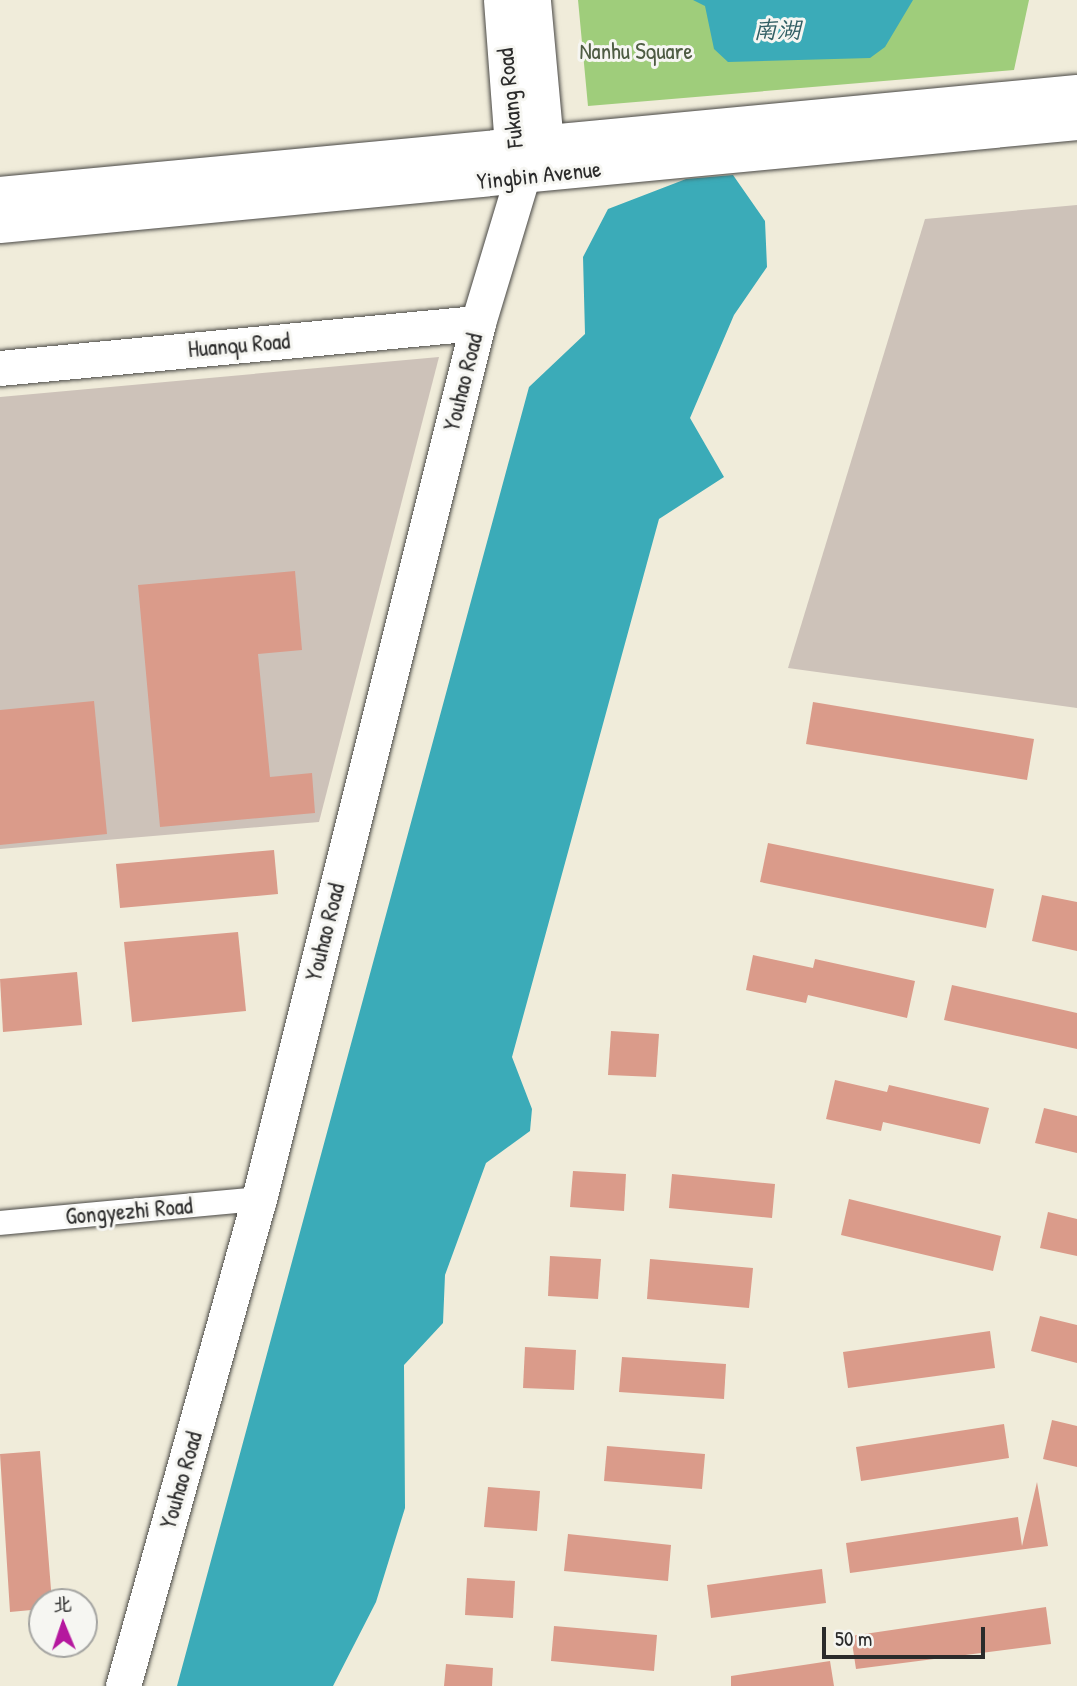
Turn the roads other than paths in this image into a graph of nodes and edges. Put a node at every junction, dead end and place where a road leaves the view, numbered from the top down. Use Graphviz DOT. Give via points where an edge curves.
graph roads {
  1 [pos="501,0"];
  2 [pos="533,0"];
  3 [pos="1077,94"];
  4 [pos="1077,121"];
  5 [pos="527,156"];
  6 [pos="0,197"];
  7 [pos="0,224"];
  8 [pos="478,323"];
  9 [pos="0,368"];
  10 [pos="259,1199"];
  11 [pos="0,1223"];
  12 [pos="124,1686"];
  1 -- 5 [label="street, Fukang Road"];
  2 -- 5 [label="street, Fukang Road"];
  3 -- 5 [label="main road, Yingbin Avenue"];
  4 -- 5 [label="main road, Yingbin Avenue"];
  5 -- 6 [label="main road, Yingbin Avenue"];
  5 -- 7 [label="main road, Yingbin Avenue"];
  5 -- 8 [label="street, Youhao Road"];
  8 -- 9 [label="street, Huanqu Road"];
  8 -- 10 [label="street, Youhao Road"];
  10 -- 11 [label="street, Gongyezhi Road"];
  10 -- 12 [label="street, Youhao Road"];
}
